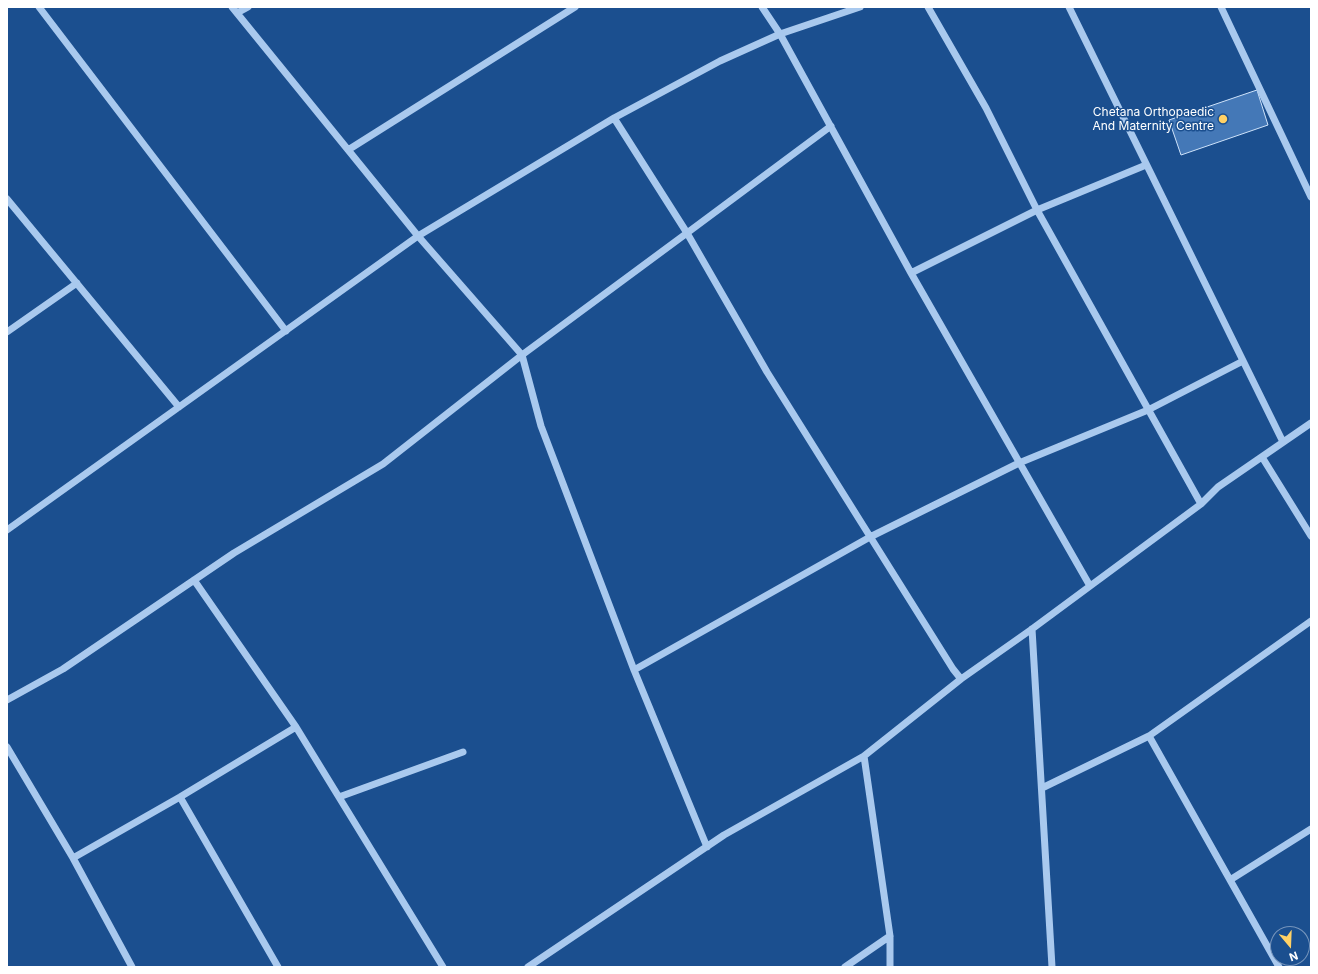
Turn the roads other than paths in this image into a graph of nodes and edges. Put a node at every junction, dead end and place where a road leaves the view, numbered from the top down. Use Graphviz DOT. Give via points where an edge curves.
graph roads {
  1 [pos="39,7"];
  2 [pos="248,7"];
  3 [pos="575,7"];
  4 [pos="762,7"];
  5 [pos="860,7"];
  6 [pos="928,7"];
  7 [pos="1069,7"];
  8 [pos="1221,7"];
  9 [pos="234,10"];
  10 [pos="780,34"];
  11 [pos="614,118"];
  12 [pos="830,126"];
  13 [pos="348,150"];
  14 [pos="1146,165"];
  15 [pos="1311,197"];
  16 [pos="7,199"];
  17 [pos="1037,210"];
  18 [pos="687,233"];
  19 [pos="418,236"];
  20 [pos="911,272"];
  21 [pos="77,283"];
  22 [pos="286,330"];
  23 [pos="7,332"];
  24 [pos="522,355"];
  25 [pos="1243,361"];
  26 [pos="179,407"];
  27 [pos="1148,410"];
  28 [pos="1311,423"];
  29 [pos="1283,442"];
  30 [pos="1262,456"];
  31 [pos="1019,463"];
  32 [pos="1201,504"];
  33 [pos="7,530"];
  34 [pos="1311,536"];
  35 [pos="870,537"];
  36 [pos="194,580"];
  37 [pos="1090,586"];
  38 [pos="1311,621"];
  39 [pos="1032,629"];
  40 [pos="634,670"];
  41 [pos="961,679"];
  42 [pos="7,700"];
  43 [pos="296,727"];
  44 [pos="1149,736"];
  45 [pos="7,747"];
  46 [pos="463,752"];
  47 [pos="864,756"];
  48 [pos="1042,788"];
  49 [pos="180,797"];
  50 [pos="339,797"];
  51 [pos="1311,829"];
  52 [pos="707,847"];
  53 [pos="73,858"];
  54 [pos="1230,880"];
  55 [pos="890,936"];
  56 [pos="132,967"];
  57 [pos="278,967"];
  58 [pos="443,967"];
  59 [pos="528,967"];
  60 [pos="845,967"];
  61 [pos="890,967"];
  62 [pos="1052,967"];
  63 [pos="1279,967"];
  1 -- 22 [label="street"];
  2 -- 9 [label="street"];
  3 -- 13 [label="street"];
  4 -- 10 [label="street"];
  5 -- 10 [label="street"];
  6 -- 17 [label="street" via="986,108"];
  7 -- 14 [label="street"];
  8 -- 15 [label="street"];
  9 -- 13 [label="street"];
  10 -- 11 [label="street" via="720,61"];
  10 -- 12 [label="street"];
  11 -- 18 [label="street"];
  11 -- 19 [label="street"];
  12 -- 18 [label="street"];
  12 -- 20 [label="street"];
  13 -- 19 [label="street"];
  14 -- 17 [label="street"];
  14 -- 25 [label="street"];
  16 -- 21 [label="street"];
  17 -- 20 [label="street"];
  17 -- 27 [label="street"];
  18 -- 24 [label="street"];
  18 -- 35 [label="street" via="767,372"];
  19 -- 22 [label="street"];
  19 -- 24 [label="street"];
  20 -- 31 [label="street"];
  21 -- 23 [label="street"];
  21 -- 26 [label="street"];
  22 -- 26 [label="street"];
  24 -- 36 [label="street" via="383,464 234,553"];
  24 -- 40 [label="street" via="540,426"];
  25 -- 27 [label="street"];
  25 -- 29 [label="street"];
  26 -- 33 [label="street"];
  27 -- 31 [label="street"];
  27 -- 32 [label="street"];
  28 -- 29 [label="street"];
  29 -- 30 [label="street"];
  30 -- 32 [label="street" via="1218,487"];
  30 -- 34 [label="street"];
  31 -- 35 [label="street"];
  31 -- 37 [label="street"];
  32 -- 37 [label="street"];
  35 -- 40 [label="street"];
  35 -- 41 [label="street"];
  36 -- 42 [label="street" via="63,669"];
  36 -- 43 [label="street"];
  37 -- 39 [label="street"];
  38 -- 44 [label="street"];
  39 -- 41 [label="street"];
  39 -- 48 [label="street"];
  40 -- 52 [label="street"];
  41 -- 47 [label="street"];
  43 -- 49 [label="street"];
  43 -- 50 [label="street"];
  44 -- 48 [label="street"];
  44 -- 54 [label="street"];
  45 -- 53 [label="street"];
  46 -- 50 [label="street"];
  47 -- 52 [label="street"];
  47 -- 55 [label="street"];
  48 -- 62 [label="street"];
  49 -- 53 [label="street"];
  49 -- 57 [label="street"];
  50 -- 58 [label="street"];
  51 -- 54 [label="street"];
  52 -- 59 [label="street"];
  53 -- 56 [label="street"];
  54 -- 63 [label="street"];
  55 -- 60 [label="street"];
  55 -- 61 [label="street"];
}
